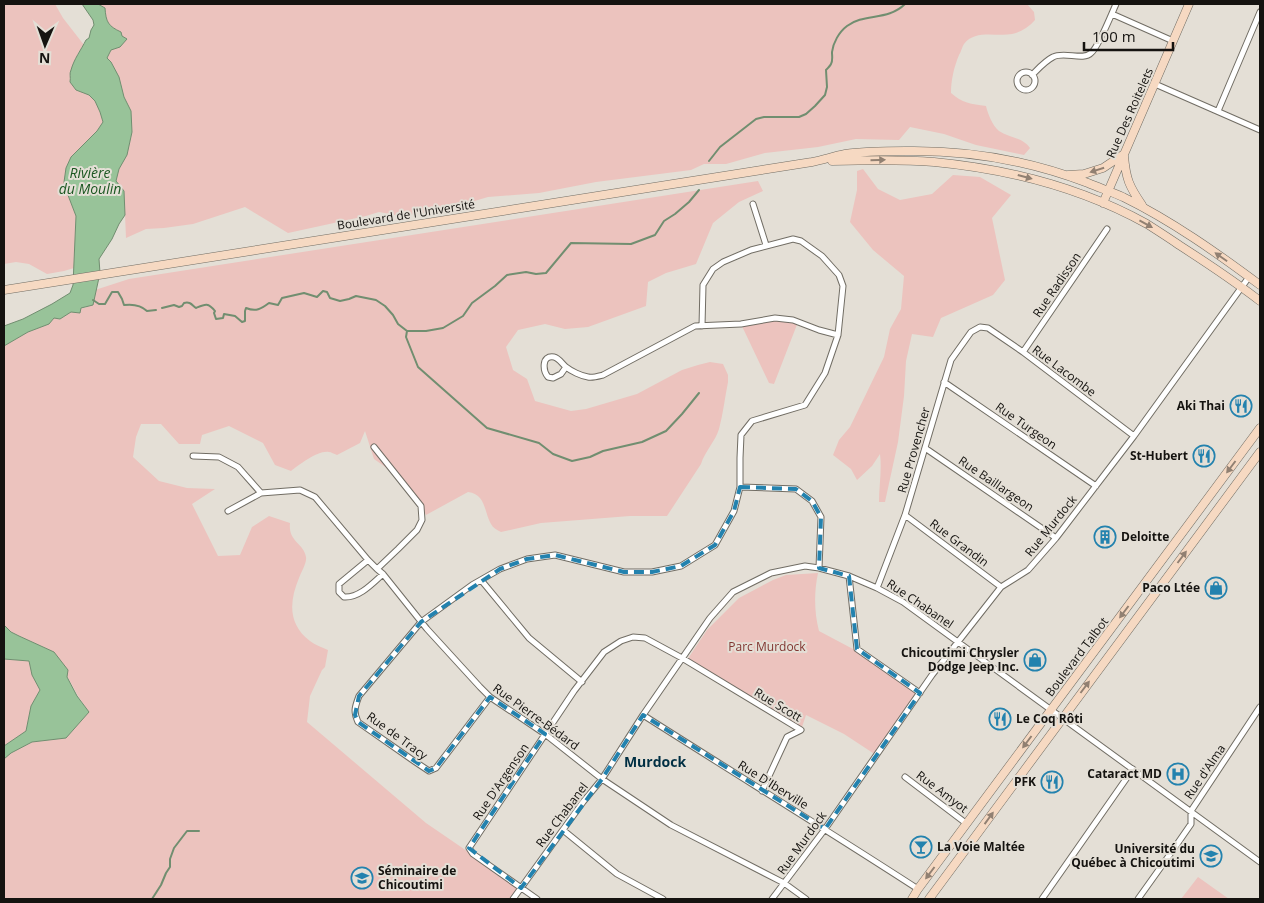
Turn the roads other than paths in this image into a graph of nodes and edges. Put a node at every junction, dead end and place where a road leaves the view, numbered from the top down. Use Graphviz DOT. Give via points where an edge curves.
graph roads {
  1 [pos="1116,4"];
  2 [pos="1189,4"];
  3 [pos="1260,12"];
  4 [pos="1112,14"];
  5 [pos="1173,41"];
  6 [pos="1032,76"];
  7 [pos="1155,84"];
  8 [pos="1218,111"];
  9 [pos="1260,130"];
  10 [pos="1124,154"];
  11 [pos="812,162"];
  12 [pos="1066,175"];
  13 [pos="1108,191"];
  14 [pos="1103,203"];
  15 [pos="753,204"];
  16 [pos="1143,208"];
  17 [pos="1107,229"];
  18 [pos="766,245"];
  19 [pos="1250,277"];
  20 [pos="1260,285"];
  21 [pos="1242,287"];
  22 [pos="4,290"];
  23 [pos="1260,301"];
  24 [pos="702,326"];
  25 [pos="980,327"];
  26 [pos="838,335"];
  27 [pos="1023,352"];
  28 [pos="566,367"];
  29 [pos="944,382"];
  30 [pos="1260,428"];
  31 [pos="1134,436"];
  32 [pos="374,447"];
  33 [pos="925,448"];
  34 [pos="1260,452"];
  35 [pos="193,456"];
  36 [pos="1096,486"];
  37 [pos="740,487"];
  38 [pos="261,493"];
  39 [pos="228,511"];
  40 [pos="905,515"];
  41 [pos="1056,538"];
  42 [pos="368,560"];
  43 [pos="819,568"];
  44 [pos="377,569"];
  45 [pos="383,574"];
  46 [pos="849,576"];
  47 [pos="481,580"];
  48 [pos="1001,587"];
  49 [pos="877,588"];
  50 [pos="421,622"];
  51 [pos="958,642"];
  52 [pos="682,658"];
  53 [pos="582,682"];
  54 [pos="920,693"];
  55 [pos="490,697"];
  56 [pos="1260,707"];
  57 [pos="1051,710"];
  58 [pos="643,715"];
  59 [pos="1063,718"];
  60 [pos="545,734"];
  61 [pos="1134,770"];
  62 [pos="905,777"];
  63 [pos="602,779"];
  64 [pos="762,791"];
  65 [pos="1190,811"];
  66 [pos="967,824"];
  67 [pos="825,829"];
  68 [pos="563,830"];
  69 [pos="1260,862"];
  70 [pos="784,883"];
  71 [pos="521,888"];
  72 [pos="918,889"];
  73 [pos="513,899"];
  74 [pos="537,899"];
  75 [pos="663,899"];
  76 [pos="772,899"];
  77 [pos="806,899"];
  78 [pos="912,899"];
  79 [pos="928,899"];
  80 [pos="1042,899"];
  81 [pos="1138,899"];
  1 -- 4 [label="street"];
  2 -- 5 [label="main road, Rue Des Roitelets"];
  3 -- 8 [label="street"];
  4 -- 5 [label="street"];
  4 -- 6 [label="street" via="1096,48 1089,55 1052,57"];
  5 -- 7 [label="main road, Rue Des Roitelets"];
  7 -- 8 [label="street"];
  7 -- 10 [label="main road, Rue Des Roitelets"];
  8 -- 9 [label="street"];
  10 -- 12 [label="main road, one-way" via="1103,168"];
  10 -- 13 [label="main road, Rue Des Roitelets"];
  10 -- 16 [label="main road" via="1130,189"];
  11 -- 12 [label="main road, Boulevard de l'Université" via="846,154 932,150 1005,159"];
  11 -- 14 [label="main road, Boulevard de l'Université, one-way" via="883,160 977,168 1019,175"];
  11 -- 22 [label="main road, Boulevard de l'Université"];
  12 -- 13 [label="main road, Boulevard de l'Université"];
  13 -- 14 [label="main road, Rue Des Roitelets"];
  13 -- 16 [label="main road, Boulevard de l'Université"];
  14 -- 21 [label="main road, Boulevard de l'Université, one-way" via="1147,224"];
  15 -- 18 [label="street"];
  19 -- 16 [label="main road, Boulevard de l'Université, one-way" via="1196,239"];
  17 -- 27 [label="street, Rue Radisson"];
  18 -- 24 [label="street" via="723,262 714,269 703,285"];
  18 -- 26 [label="street" via="793,239 801,241 822,256 839,275 843,286"];
  19 -- 20 [label="main road, Boulevard de l'Université"];
  19 -- 21 [label="street, Rue Murdock"];
  21 -- 23 [label="main road, Boulevard de l'Université"];
  21 -- 31 [label="street, Rue Murdock"];
  24 -- 26 [label="street" via="775,318 793,320"];
  24 -- 28 [label="street" via="695,326 603,375 588,377"];
  25 -- 27 [label="street, Rue Lacombe" via="988,328"];
  25 -- 29 [label="street, Rue Provencher" via="971,332 950,360"];
  26 -- 37 [label="street" via="825,373 805,405 752,421 741,435"];
  27 -- 31 [label="street, Rue Lacombe"];
  28 -- 28 [label="street" via="553,378 548,377 544,370 545,362 551,357"];
  29 -- 33 [label="street, Rue Provencher"];
  29 -- 36 [label="street, Rue Turgeon"];
  30 -- 57 [label="main road, Boulevard Talbot, one-way"];
  31 -- 36 [label="street, Rue Murdock"];
  32 -- 44 [label="street" via="421,506 422,520 417,530"];
  33 -- 40 [label="street, Rue Provencher"];
  33 -- 41 [label="street, Rue Baillargeon"];
  59 -- 34 [label="main road, Boulevard Talbot, one-way"];
  35 -- 38 [label="street" via="219,457 238,467"];
  36 -- 41 [label="street, Rue Murdock"];
  37 -- 43 [label="street" via="796,489 812,501 821,517"];
  37 -- 47 [label="street" via="734,511 715,545 681,566 652,572 624,572 555,555 527,559"];
  38 -- 39 [label="street"];
  38 -- 42 [label="street, Rue Pierre-Bédard" via="300,490 315,497"];
  40 -- 48 [label="street, Rue Grandin"];
  40 -- 49 [label="street, Rue Provencher"];
  41 -- 48 [label="street, Rue Murdock" via="1028,570"];
  42 -- 44 [label="street, Rue Pierre-Bédard"];
  42 -- 45 [label="street" via="339,584 339,592 344,597 350,598 362,592"];
  43 -- 46 [label="street, Rue Chabanel"];
  43 -- 52 [label="street, Rue Chabanel" via="805,566 771,572 733,592"];
  44 -- 45 [label="street, Rue Pierre-Bédard"];
  45 -- 50 [label="street, Rue Pierre-Bédard"];
  46 -- 49 [label="street, Rue Chabanel"];
  46 -- 54 [label="street" via="857,649"];
  47 -- 50 [label="street"];
  47 -- 53 [label="street" via="529,638"];
  48 -- 51 [label="street, Rue Murdock"];
  49 -- 51 [label="street, Rue Chabanel" via="903,602"];
  50 -- 55 [label="street, Rue Pierre-Bédard"];
  50 -- 55 [label="street, Rue de Tracy" via="359,696 355,708 358,722 430,771 436,768"];
  51 -- 54 [label="street, Rue Murdock"];
  51 -- 57 [label="street, Rue Chabanel"];
  52 -- 53 [label="street, Rue D'Argenson" via="645,638 633,637 621,640 604,652"];
  52 -- 58 [label="street, Rue Chabanel"];
  52 -- 64 [label="street, Rue Scott" via="801,730 788,737"];
  53 -- 60 [label="street, Rue D'Argenson"];
  54 -- 67 [label="street, Rue Murdock"];
  55 -- 60 [label="street, Rue Pierre-Bédard"];
  56 -- 65 [label="street, Rue d'Alma"];
  57 -- 59 [label="street, Rue Chabanel"];
  57 -- 66 [label="main road, Boulevard Talbot, one-way"];
  58 -- 63 [label="street, Rue Chabanel"];
  58 -- 64 [label="street, Rue D'Iberville"];
  59 -- 61 [label="street, Rue Chabanel"];
  79 -- 59 [label="main road, Boulevard Talbot, one-way"];
  60 -- 63 [label="street, Rue Pierre-Bédard"];
  60 -- 71 [label="street, Rue D'Argenson" via="469,848"];
  61 -- 65 [label="street, Rue Chabanel"];
  61 -- 80 [label="street"];
  62 -- 66 [label="street, Rue Amyot"];
  63 -- 68 [label="street, Rue Chabanel"];
  63 -- 70 [label="street, Rue Pierre-Bédard" via="671,826"];
  64 -- 67 [label="street, Rue D'Iberville"];
  65 -- 69 [label="street, Rue Chabanel"];
  65 -- 81 [label="street, Rue d'Alma" via="1191,824"];
  66 -- 72 [label="main road, Boulevard Talbot, one-way"];
  67 -- 70 [label="street, Rue Murdock"];
  67 -- 72 [label="street, Rue D'Iberville"];
  68 -- 71 [label="street, Rue Chabanel"];
  68 -- 75 [label="street" via="617,874"];
  70 -- 76 [label="street, Rue Murdock"];
  70 -- 77 [label="street, Rue Pierre-Bédard"];
  71 -- 73 [label="street, Rue Chabanel"];
  71 -- 74 [label="street"];
  72 -- 78 [label="main road, Boulevard Talbot"];
}
